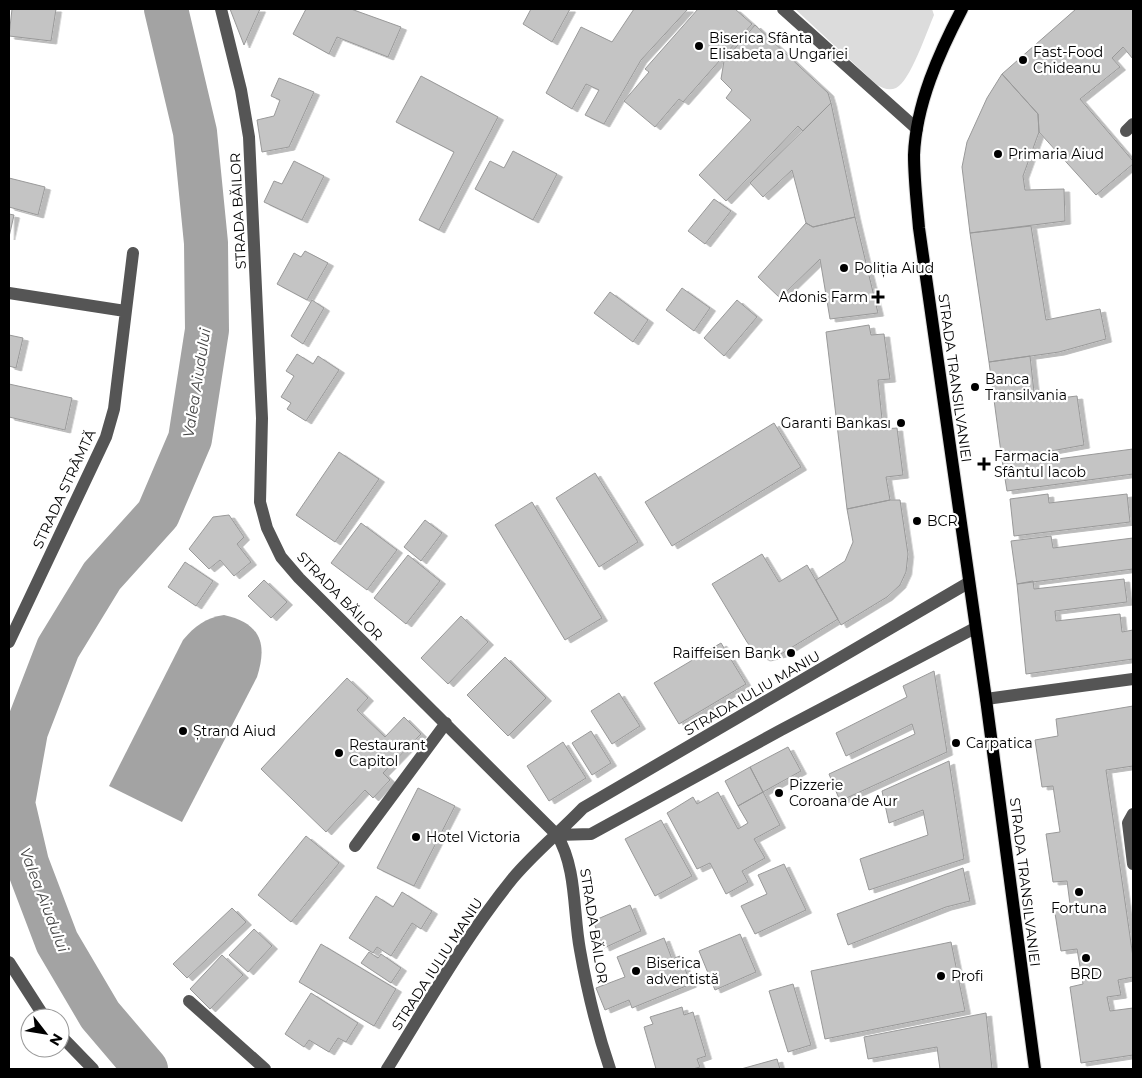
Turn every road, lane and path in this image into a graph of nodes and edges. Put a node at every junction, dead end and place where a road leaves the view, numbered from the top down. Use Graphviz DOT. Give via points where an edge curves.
graph roads {
  1 [pos="221,9"];
  2 [pos="783,9"];
  3 [pos="962,9"];
  4 [pos="917,130"];
  5 [pos="133,253"];
  6 [pos="9,293"];
  7 [pos="125,311"];
  8 [pos="968,583"];
  9 [pos="975,628"];
  10 [pos="9,642"];
  11 [pos="1133,679"];
  12 [pos="986,699"];
  13 [pos="446,723"];
  14 [pos="1133,814"];
  15 [pos="557,835"];
  16 [pos="355,846"];
  17 [pos="1133,864"];
  18 [pos="9,962"];
  19 [pos="190,1002"];
  20 [pos="39,1008"];
  21 [pos="70,1045"];
  22 [pos="93,1069"];
  23 [pos="265,1069"];
  24 [pos="387,1069"];
  25 [pos="610,1069"];
  26 [pos="1035,1069"];
  1 -- 13 [label="street, STRADA BĂILOR" via="249,137 262,418 260,502 266,528 281,557 298,578"];
  2 -- 4 [label="street"];
  3 -- 4 [label="main road, STRADA TRANSILVANIEI" via="927,88"];
  4 -- 8 [label="main road, STRADA TRANSILVANIEI" via="915,180 919,228"];
  5 -- 7 [label="street, STRADA STRÂMTĂ"];
  6 -- 7 [label="street"];
  7 -- 10 [label="street, STRADA STRÂMTĂ" via="114,409 106,438"];
  8 -- 9 [label="main road, STRADA TRANSILVANIEI"];
  8 -- 15 [label="street, STRADA IULIU MANIU" via="583,808"];
  9 -- 12 [label="main road, STRADA TRANSILVANIEI"];
  9 -- 15 [label="street" via="591,834"];
  11 -- 12 [label="street"];
  12 -- 26 [label="main road, STRADA TRANSILVANIEI"];
  13 -- 15 [label="street, STRADA BĂILOR"];
  13 -- 16 [label="street"];
  14 -- 17 [label="street" via="1128,823"];
  15 -- 24 [label="street, STRADA IULIU MANIU" via="536,852 490,908"];
  15 -- 25 [label="street, STRADA BĂILOR" via="566,851 580,950 600,1040"];
  18 -- 20 [label="street"];
  19 -- 23 [label="street"];
  21 -- 22 [label="street"];
}
